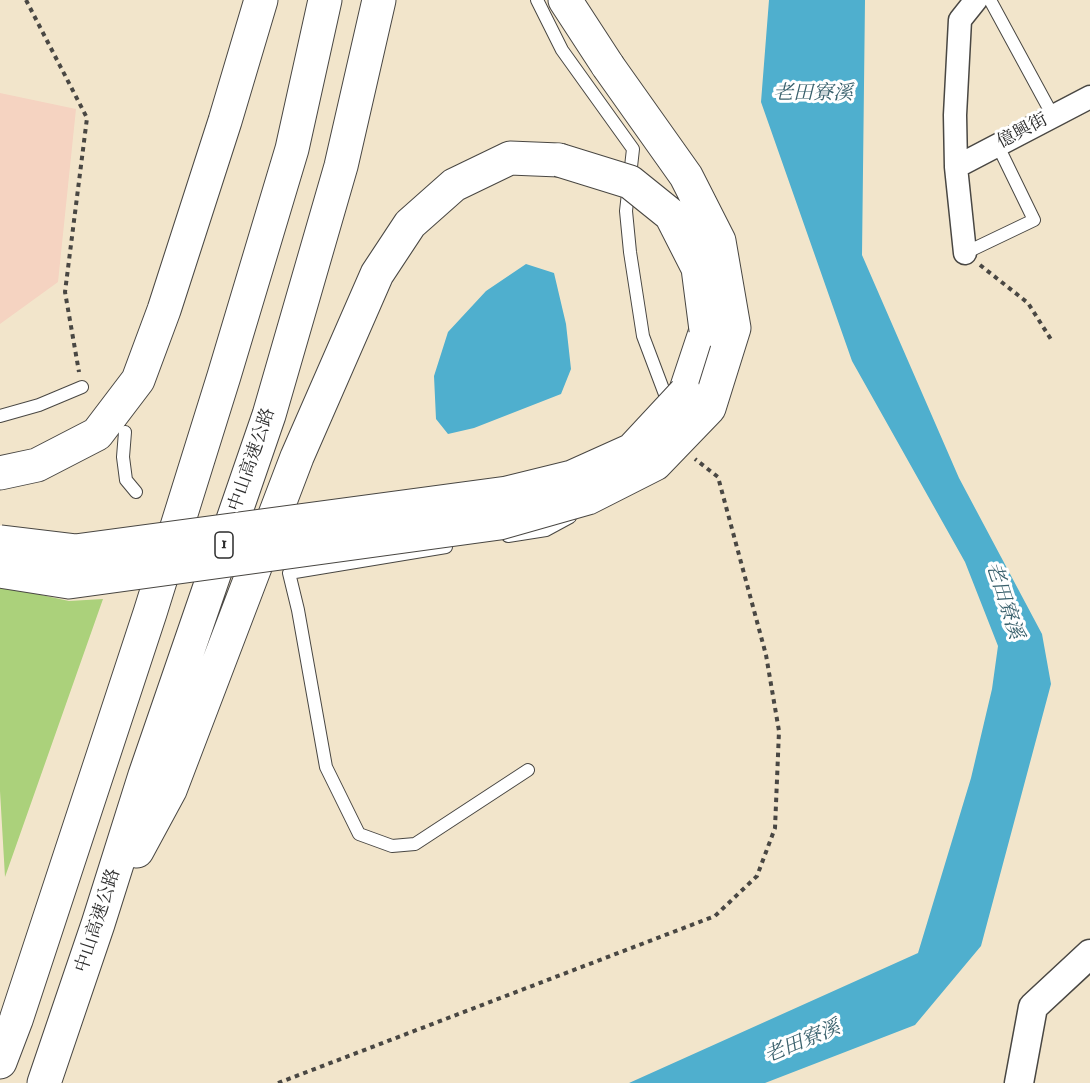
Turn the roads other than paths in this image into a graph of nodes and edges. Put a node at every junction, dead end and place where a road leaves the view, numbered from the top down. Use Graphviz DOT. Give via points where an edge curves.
graph roads {
  1 [pos="261,0"];
  2 [pos="325,0"];
  3 [pos="379,0"];
  4 [pos="537,0"];
  5 [pos="565,0"];
  6 [pos="976,0"];
  7 [pos="990,0"];
  8 [pos="1090,97"];
  9 [pos="1053,116"];
  10 [pos="998,146"];
  11 [pos="956,167"];
  12 [pos="965,253"];
  13 [pos="82,387"];
  14 [pos="0,416"];
  15 [pos="125,432"];
  16 [pos="0,473"];
  17 [pos="136,492"];
  18 [pos="499,538"];
  19 [pos="0,542"];
  20 [pos="464,543"];
  21 [pos="0,571"];
  22 [pos="528,770"];
  23 [pos="98,924"];
  24 [pos="1090,954"];
  25 [pos="0,1062"];
  26 [pos="44,1083"];
  27 [pos="1019,1083"];
  1 -- 16 [label="highway" via="229,110 138,380 97,434 37,465"];
  2 -- 25 [label="highway" via="292,149 224,376 150,614"];
  3 -- 23 [label="highway, 中山高速公路 / 1" via="341,166 269,416"];
  4 -- 18 [label="lane" via="562,50 633,149 626,211 643,336 683,456 546,530"];
  5 -- 21 [label="highway, bridge" via="686,176 719,242 734,328 710,408 656,464 588,498 500,523 69,582"];
  6 -- 11 [label="street" via="960,20"];
  7 -- 9 [label="lane"];
  8 -- 9 [label="street, 億興街"];
  9 -- 10 [label="street, 億興街"];
  10 -- 11 [label="street, 億興街"];
  10 -- 12 [label="lane" via="1034,220"];
  11 -- 12 [label="street"];
  13 -- 14 [label="lane"];
  15 -- 17 [label="lane" via="126,480"];
  19 -- 23 [label="highway, bridge" via="75,551 507,493 572,477 632,450 685,393 706,330 699,268 671,215 630,182 559,160 510,158 454,185 410,224 377,274 297,456 170,790"];
  20 -- 22 [label="lane" via="289,573 326,767 359,834 392,846 415,844"];
  23 -- 26 [label="highway, 中山高速公路 / 1"];
  24 -- 27 [label="street" via="1033,1007"];
}
